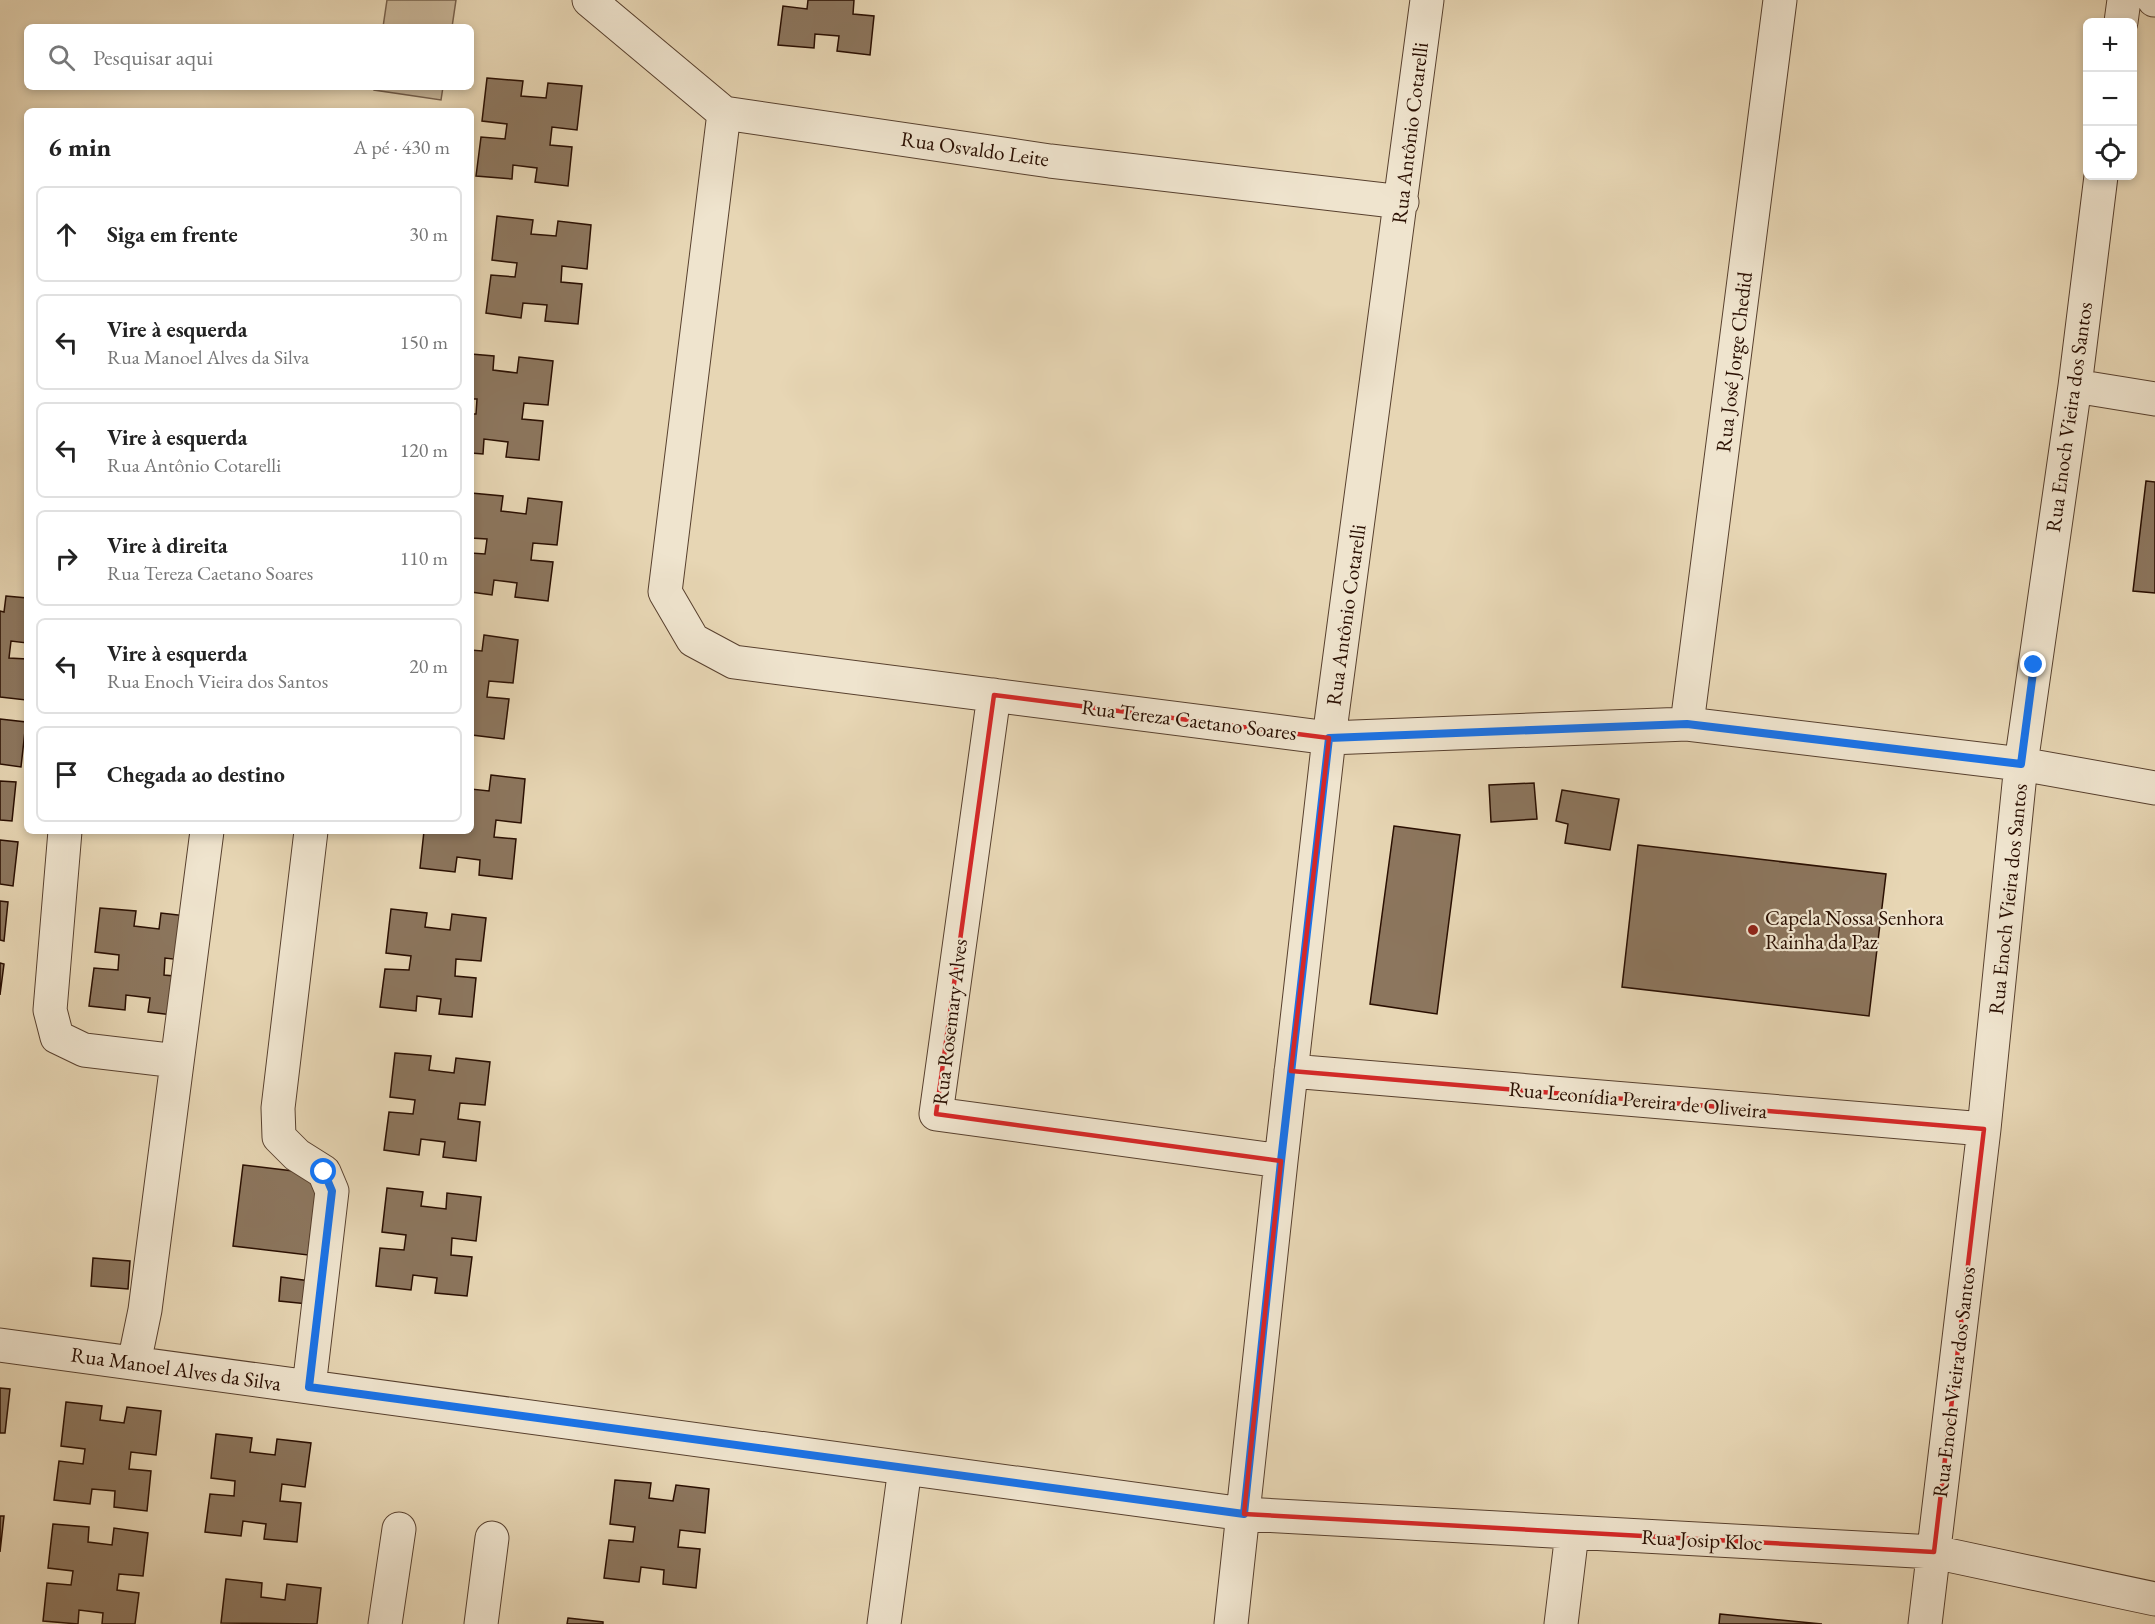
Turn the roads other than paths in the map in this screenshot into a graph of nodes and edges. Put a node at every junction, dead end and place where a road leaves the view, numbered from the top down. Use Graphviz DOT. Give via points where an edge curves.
graph roads {
  1 [pos="589,0"];
  2 [pos="1427,0"];
  3 [pos="1780,0"];
  4 [pos="2124,0"];
  5 [pos="2122,18"];
  6 [pos="724,113"];
  7 [pos="2101,180"];
  8 [pos="1402,202"];
  9 [pos="2075,386"];
  10 [pos="2155,399"];
  11 [pos="994,695"];
  12 [pos="1687,724"];
  13 [pos="1329,738"];
  14 [pos="2021,764"];
  15 [pos="2155,788"];
  16 [pos="65,834"];
  17 [pos="207,834"];
  18 [pos="311,834"];
  19 [pos="177,1061"];
  20 [pos="1291,1071"];
  21 [pos="1984,1129"];
  22 [pos="1281,1161"];
  23 [pos="0,1345"];
  24 [pos="134,1363"];
  25 [pos="309,1387"];
  26 [pos="905,1468"];
  27 [pos="1244,1514"];
  28 [pos="399,1529"];
  29 [pos="1572,1533"];
  30 [pos="492,1538"];
  31 [pos="1934,1552"];
  32 [pos="2155,1599"];
  33 [pos="385,1624"];
  34 [pos="481,1624"];
  35 [pos="884,1624"];
  36 [pos="1231,1624"];
  37 [pos="1561,1624"];
  38 [pos="1925,1624"];
  1 -- 6 [label="street"];
  2 -- 8 [label="street, Rua Antônio Cotarelli"];
  3 -- 12 [label="street, Rua José Jorge Chedid"];
  4 -- 5 [label="street"];
  6 -- 8 [label="street, Rua Osvaldo Leite" via="1050,160"];
  6 -- 11 [label="street, Rua Tereza Caetano Soares" via="665,592 693,640 734,662"];
  7 -- 9 [label="street, Rua Enoch Vieira dos Santos"];
  8 -- 13 [label="street, Rua Antônio Cotarelli"];
  9 -- 10 [label="street"];
  9 -- 14 [label="street, Rua Enoch Vieira dos Santos"];
  11 -- 13 [label="street, Rua Tereza Caetano Soares"];
  11 -- 22 [label="street, Rua Rosemary Alves" via="936,1114"];
  12 -- 13 [label="street, Rua Tereza Caetano Soares"];
  12 -- 14 [label="street, Rua Tereza Caetano Soares"];
  13 -- 20 [label="street, Rua Antônio Cotarelli"];
  14 -- 15 [label="street, Rua Tereza Caetano Soares"];
  14 -- 21 [label="street, Rua Enoch Vieira dos Santos"];
  16 -- 19 [label="street" via="50,1010 57,1037 84,1050"];
  17 -- 19 [label="street"];
  18 -- 25 [label="street" via="278,1108 279,1137 297,1155 324,1172 332,1191"];
  19 -- 24 [label="street" via="145,1310"];
  20 -- 21 [label="street, Rua Leonídia Pereira de Oliveira"];
  20 -- 22 [label="street, Rua Antônio Cotarelli"];
  21 -- 31 [label="street, Rua Enoch Vieira dos Santos"];
  22 -- 27 [label="street, Rua Antônio Cotarelli"];
  23 -- 24 [label="street, Rua Manoel Alves da Silva"];
  24 -- 25 [label="street, Rua Manoel Alves da Silva"];
  25 -- 26 [label="street, Rua Manoel Alves da Silva"];
  26 -- 27 [label="street, Rua Manoel Alves da Silva"];
  26 -- 35 [label="street"];
  27 -- 29 [label="street, Rua Josip Kloc"];
  27 -- 36 [label="street, Rua Antônio Cotarelli"];
  28 -- 33 [label="street"];
  29 -- 31 [label="street, Rua Josip Kloc"];
  29 -- 37 [label="street"];
  30 -- 34 [label="street"];
  31 -- 32 [label="street, Rua Josip Kloc"];
  31 -- 38 [label="street, Rua Enoch Vieira dos Santos"];
}
